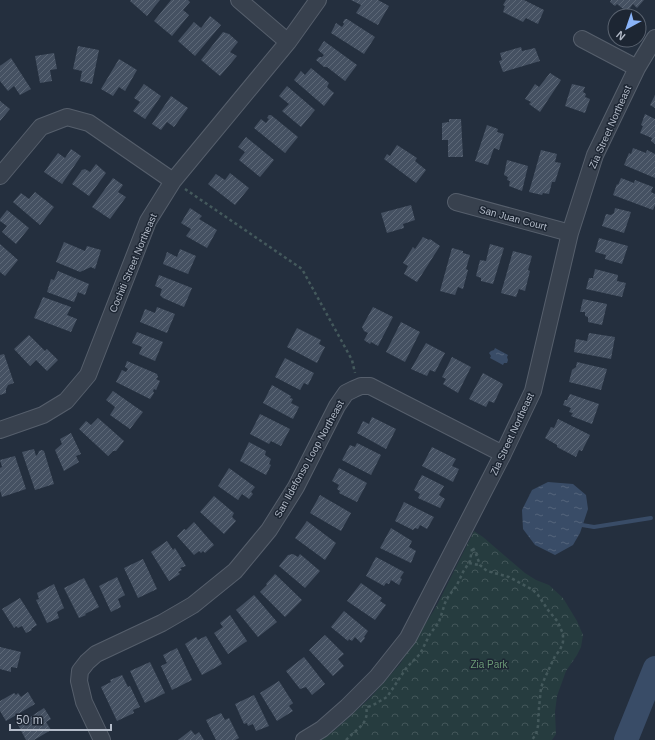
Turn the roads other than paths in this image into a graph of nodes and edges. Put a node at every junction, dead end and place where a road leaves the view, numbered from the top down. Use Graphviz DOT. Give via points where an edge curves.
graph roads {
  1 [pos="239,0"];
  2 [pos="318,0"];
  3 [pos="655,38"];
  4 [pos="582,39"];
  5 [pos="288,42"];
  6 [pos="637,68"];
  7 [pos="0,176"];
  8 [pos="173,181"];
  9 [pos="456,202"];
  10 [pos="570,233"];
  11 [pos="0,430"];
  12 [pos="503,454"];
  13 [pos="102,740"];
  14 [pos="304,740"];
  1 -- 5 [label="street"];
  2 -- 5 [label="street, Cochiti Street Northeast"];
  3 -- 6 [label="street, Zia Street Northeast"];
  4 -- 6 [label="street"];
  5 -- 8 [label="street, Cochiti Street Northeast"];
  6 -- 10 [label="street, Zia Street Northeast" via="595,155"];
  7 -- 8 [label="street" via="41,127 66,117 89,123"];
  8 -- 11 [label="street, Cochiti Street Northeast" via="148,222 88,375 66,401 43,415"];
  9 -- 10 [label="street, San Juan Court"];
  10 -- 12 [label="street, Zia Street Northeast" via="533,391"];
  12 -- 13 [label="street, San Ildefonso Loop Northeast" via="370,386 361,386 346,393 270,530 234,571 193,605 162,623 96,654 80,671 79,681 84,702"];
  12 -- 14 [label="street, Zia Street Northeast" via="408,638 377,677 347,707"];
}
